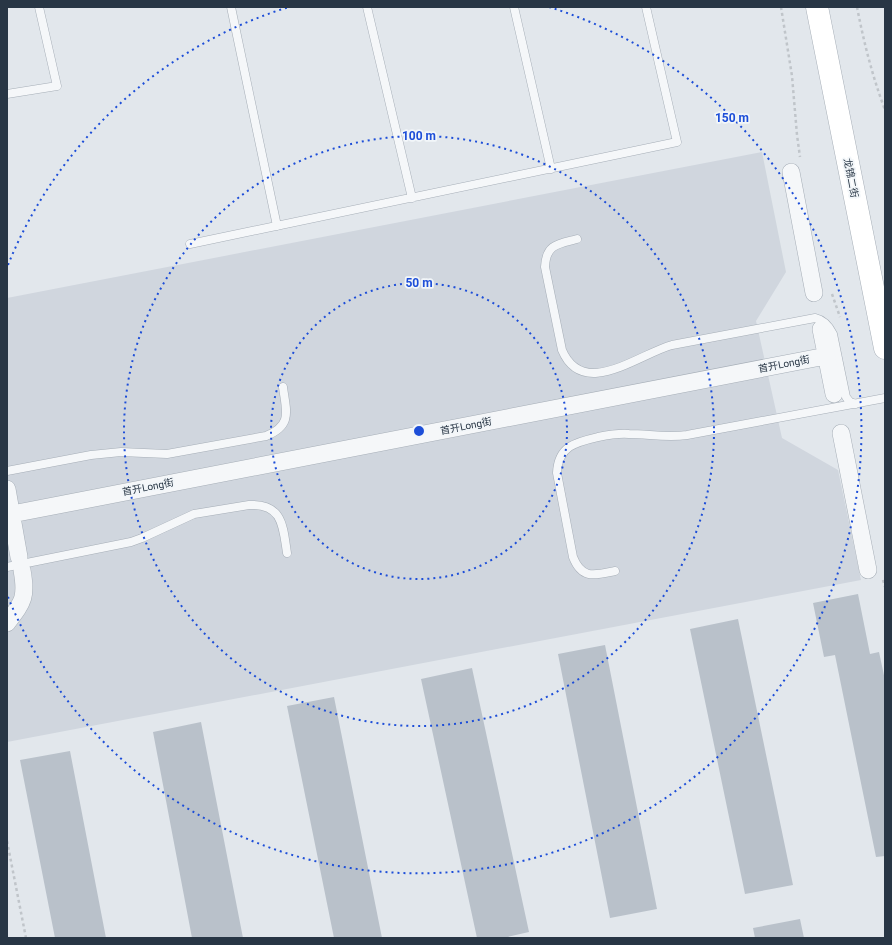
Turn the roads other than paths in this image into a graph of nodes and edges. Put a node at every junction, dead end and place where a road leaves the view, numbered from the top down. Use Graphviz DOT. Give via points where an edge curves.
graph roads {
  1 [pos="39,7"];
  2 [pos="231,7"];
  3 [pos="367,7"];
  4 [pos="514,7"];
  5 [pos="646,7"];
  6 [pos="817,7"];
  7 [pos="7,94"];
  8 [pos="551,169"];
  9 [pos="791,172"];
  10 [pos="412,198"];
  11 [pos="277,226"];
  12 [pos="577,239"];
  13 [pos="190,244"];
  14 [pos="814,282"];
  15 [pos="821,329"];
  16 [pos="885,346"];
  17 [pos="826,356"];
  18 [pos="283,387"];
  19 [pos="834,394"];
  20 [pos="885,398"];
  21 [pos="856,404"];
  22 [pos="841,433"];
  23 [pos="7,471"];
  24 [pos="7,489"];
  25 [pos="12,514"];
  26 [pos="287,553"];
  27 [pos="16,565"];
  28 [pos="868,570"];
  29 [pos="615,571"];
  30 [pos="7,623"];
  1 -- 7 [label="lane" via="57,86"];
  2 -- 11 [label="lane"];
  3 -- 10 [label="lane"];
  4 -- 8 [label="lane"];
  5 -- 8 [label="lane" via="677,142"];
  6 -- 16 [label="street, 龙锦二街"];
  8 -- 10 [label="lane"];
  9 -- 14 [label="street"];
  10 -- 11 [label="lane"];
  11 -- 13 [label="lane"];
  12 -- 21 [label="lane" via="554,246 549,251 545,267 562,350 571,366 587,372 607,372 672,345 815,318 823,321 833,334 846,397"];
  15 -- 17 [label="street"];
  17 -- 19 [label="street"];
  17 -- 25 [label="street, 首开Long街"];
  18 -- 23 [label="lane" via="286,420 280,430 266,436 167,454 121,452 91,455"];
  20 -- 21 [label="lane"];
  21 -- 29 [label="lane" via="687,435 665,437 616,434 577,442 569,447 562,454 557,473 573,557 582,572 599,574"];
  22 -- 28 [label="street" via="849,455"];
  24 -- 25 [label="street"];
  25 -- 27 [label="street"];
  26 -- 27 [label="lane" via="280,519 266,507 253,504 194,514 131,542"];
  27 -- 30 [label="street" via="24,583 24,595 21,605"];
}
